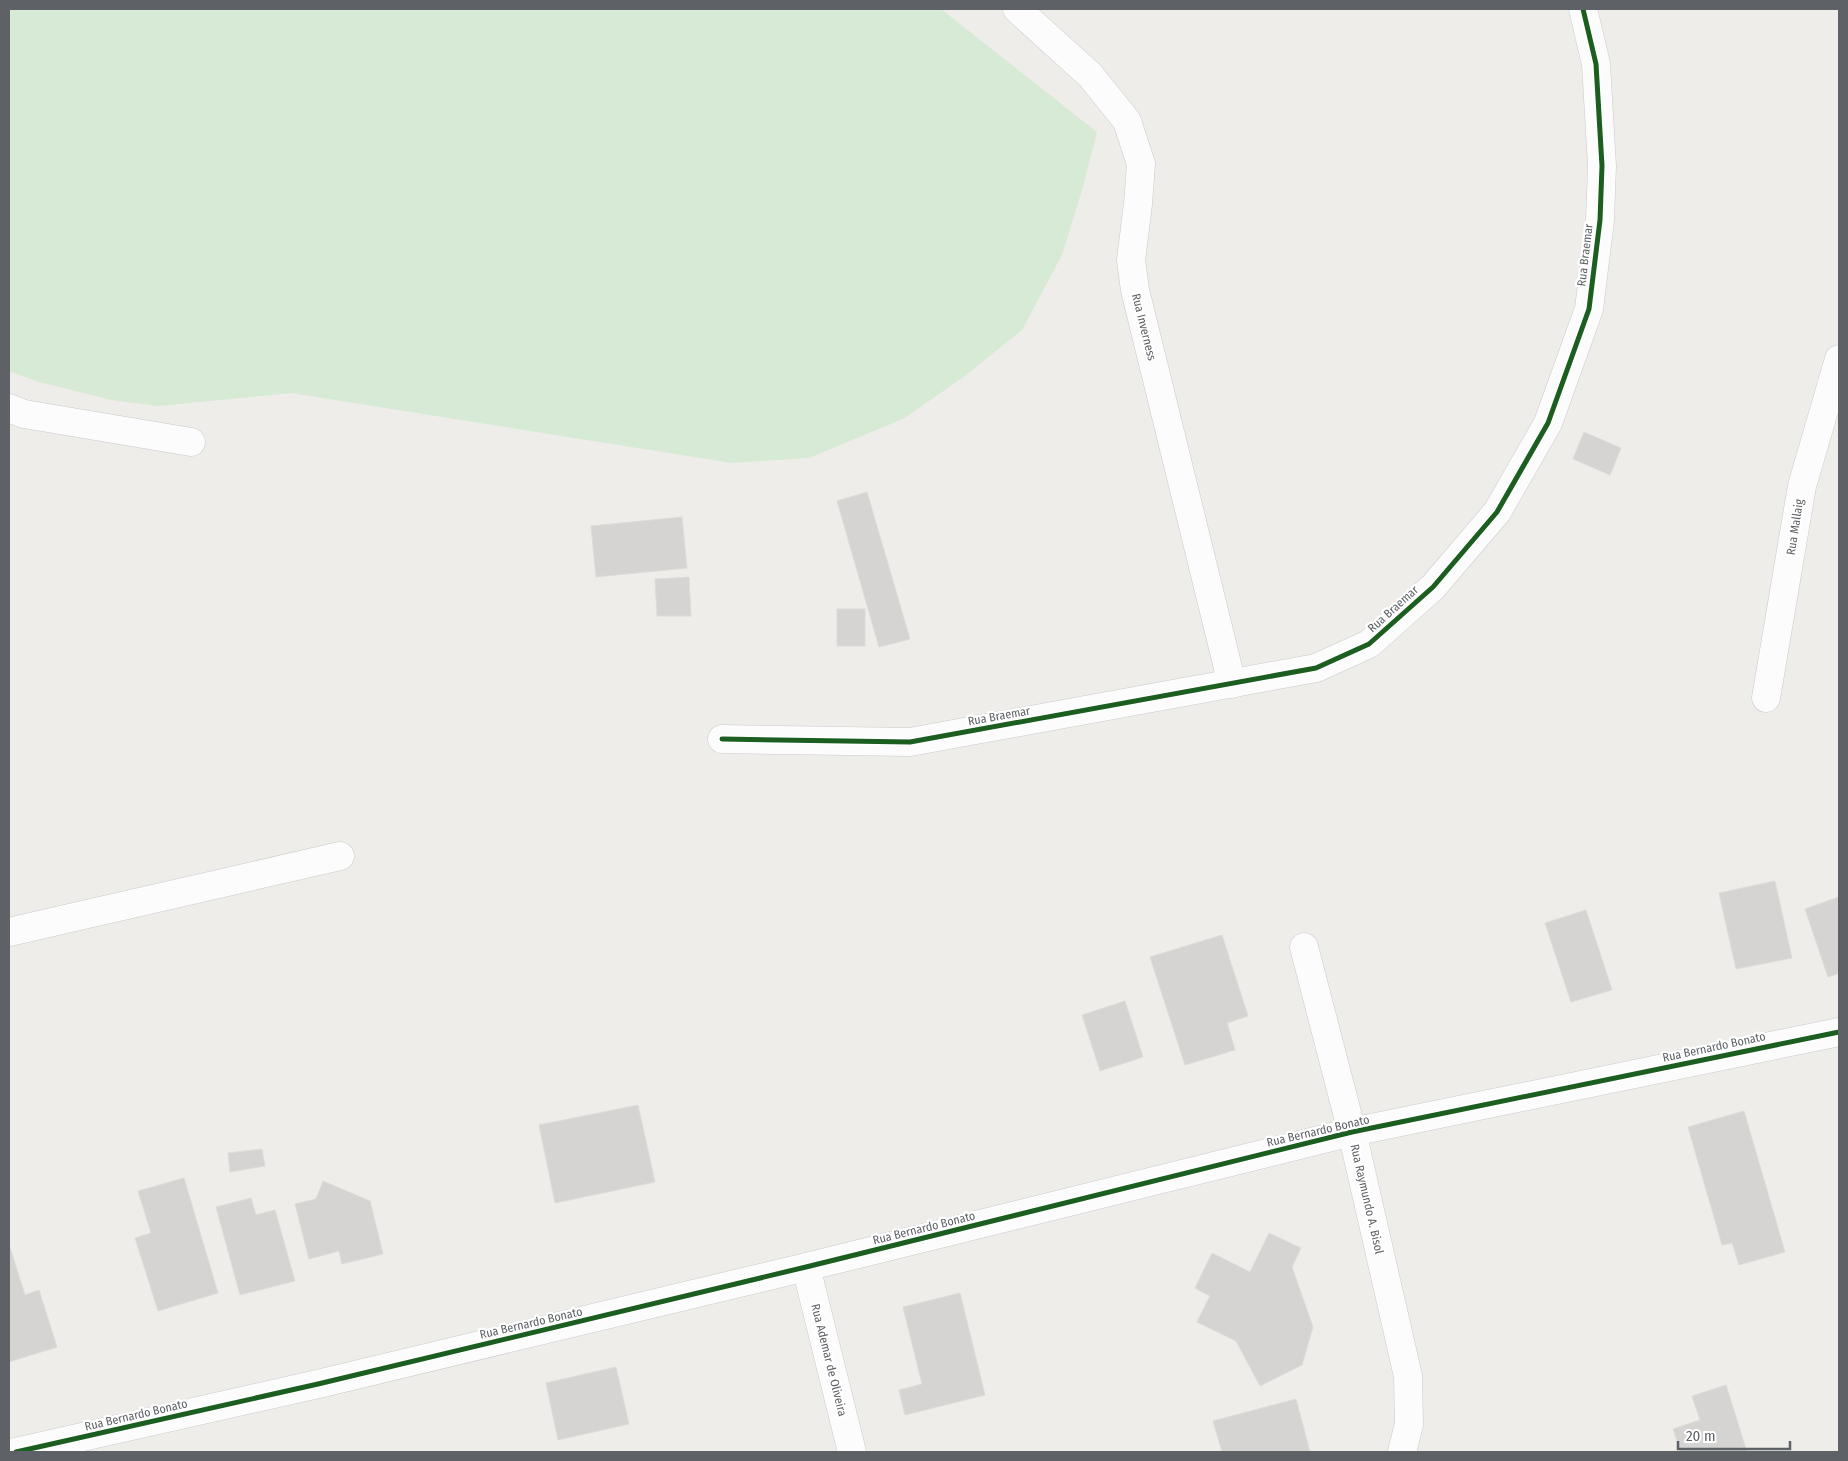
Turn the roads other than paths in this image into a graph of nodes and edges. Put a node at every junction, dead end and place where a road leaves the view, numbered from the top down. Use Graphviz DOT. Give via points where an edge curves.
graph roads {
  1 [pos="1017,9"];
  2 [pos="1582,9"];
  3 [pos="1839,359"];
  4 [pos="9,408"];
  5 [pos="191,442"];
  6 [pos="1232,684"];
  7 [pos="1766,698"];
  8 [pos="722,738"];
  9 [pos="340,856"];
  10 [pos="9,932"];
  11 [pos="1304,947"];
  12 [pos="1839,1032"];
  13 [pos="1352,1132"];
  14 [pos="806,1267"];
  15 [pos="16,1452"];
  16 [pos="852,1452"];
  17 [pos="1402,1452"];
  1 -- 6 [label="street, Rua Inverness" via="1090,75 1127,121 1140,164 1131,260 1135,290"];
  2 -- 6 [label="street, Rua Braemar" via="1596,64 1602,166 1600,220 1589,309 1548,424 1497,512 1433,587 1369,644 1316,668"];
  3 -- 7 [label="street, Rua Mallaig" via="1802,486"];
  4 -- 5 [label="street" via="24,414"];
  6 -- 8 [label="street, Rua Braemar" via="910,742"];
  9 -- 10 [label="street"];
  11 -- 13 [label="street, Rua Raymundo A. Bisol"];
  12 -- 13 [label="street, Rua Bernardo Bonato"];
  13 -- 14 [label="street, Rua Bernardo Bonato"];
  13 -- 17 [label="street, Rua Raymundo A. Bisol" via="1408,1376 1409,1424"];
  14 -- 15 [label="street, Rua Bernardo Bonato" via="318,1384"];
  14 -- 16 [label="street, Rua Ademar de Oliveira"];
}
